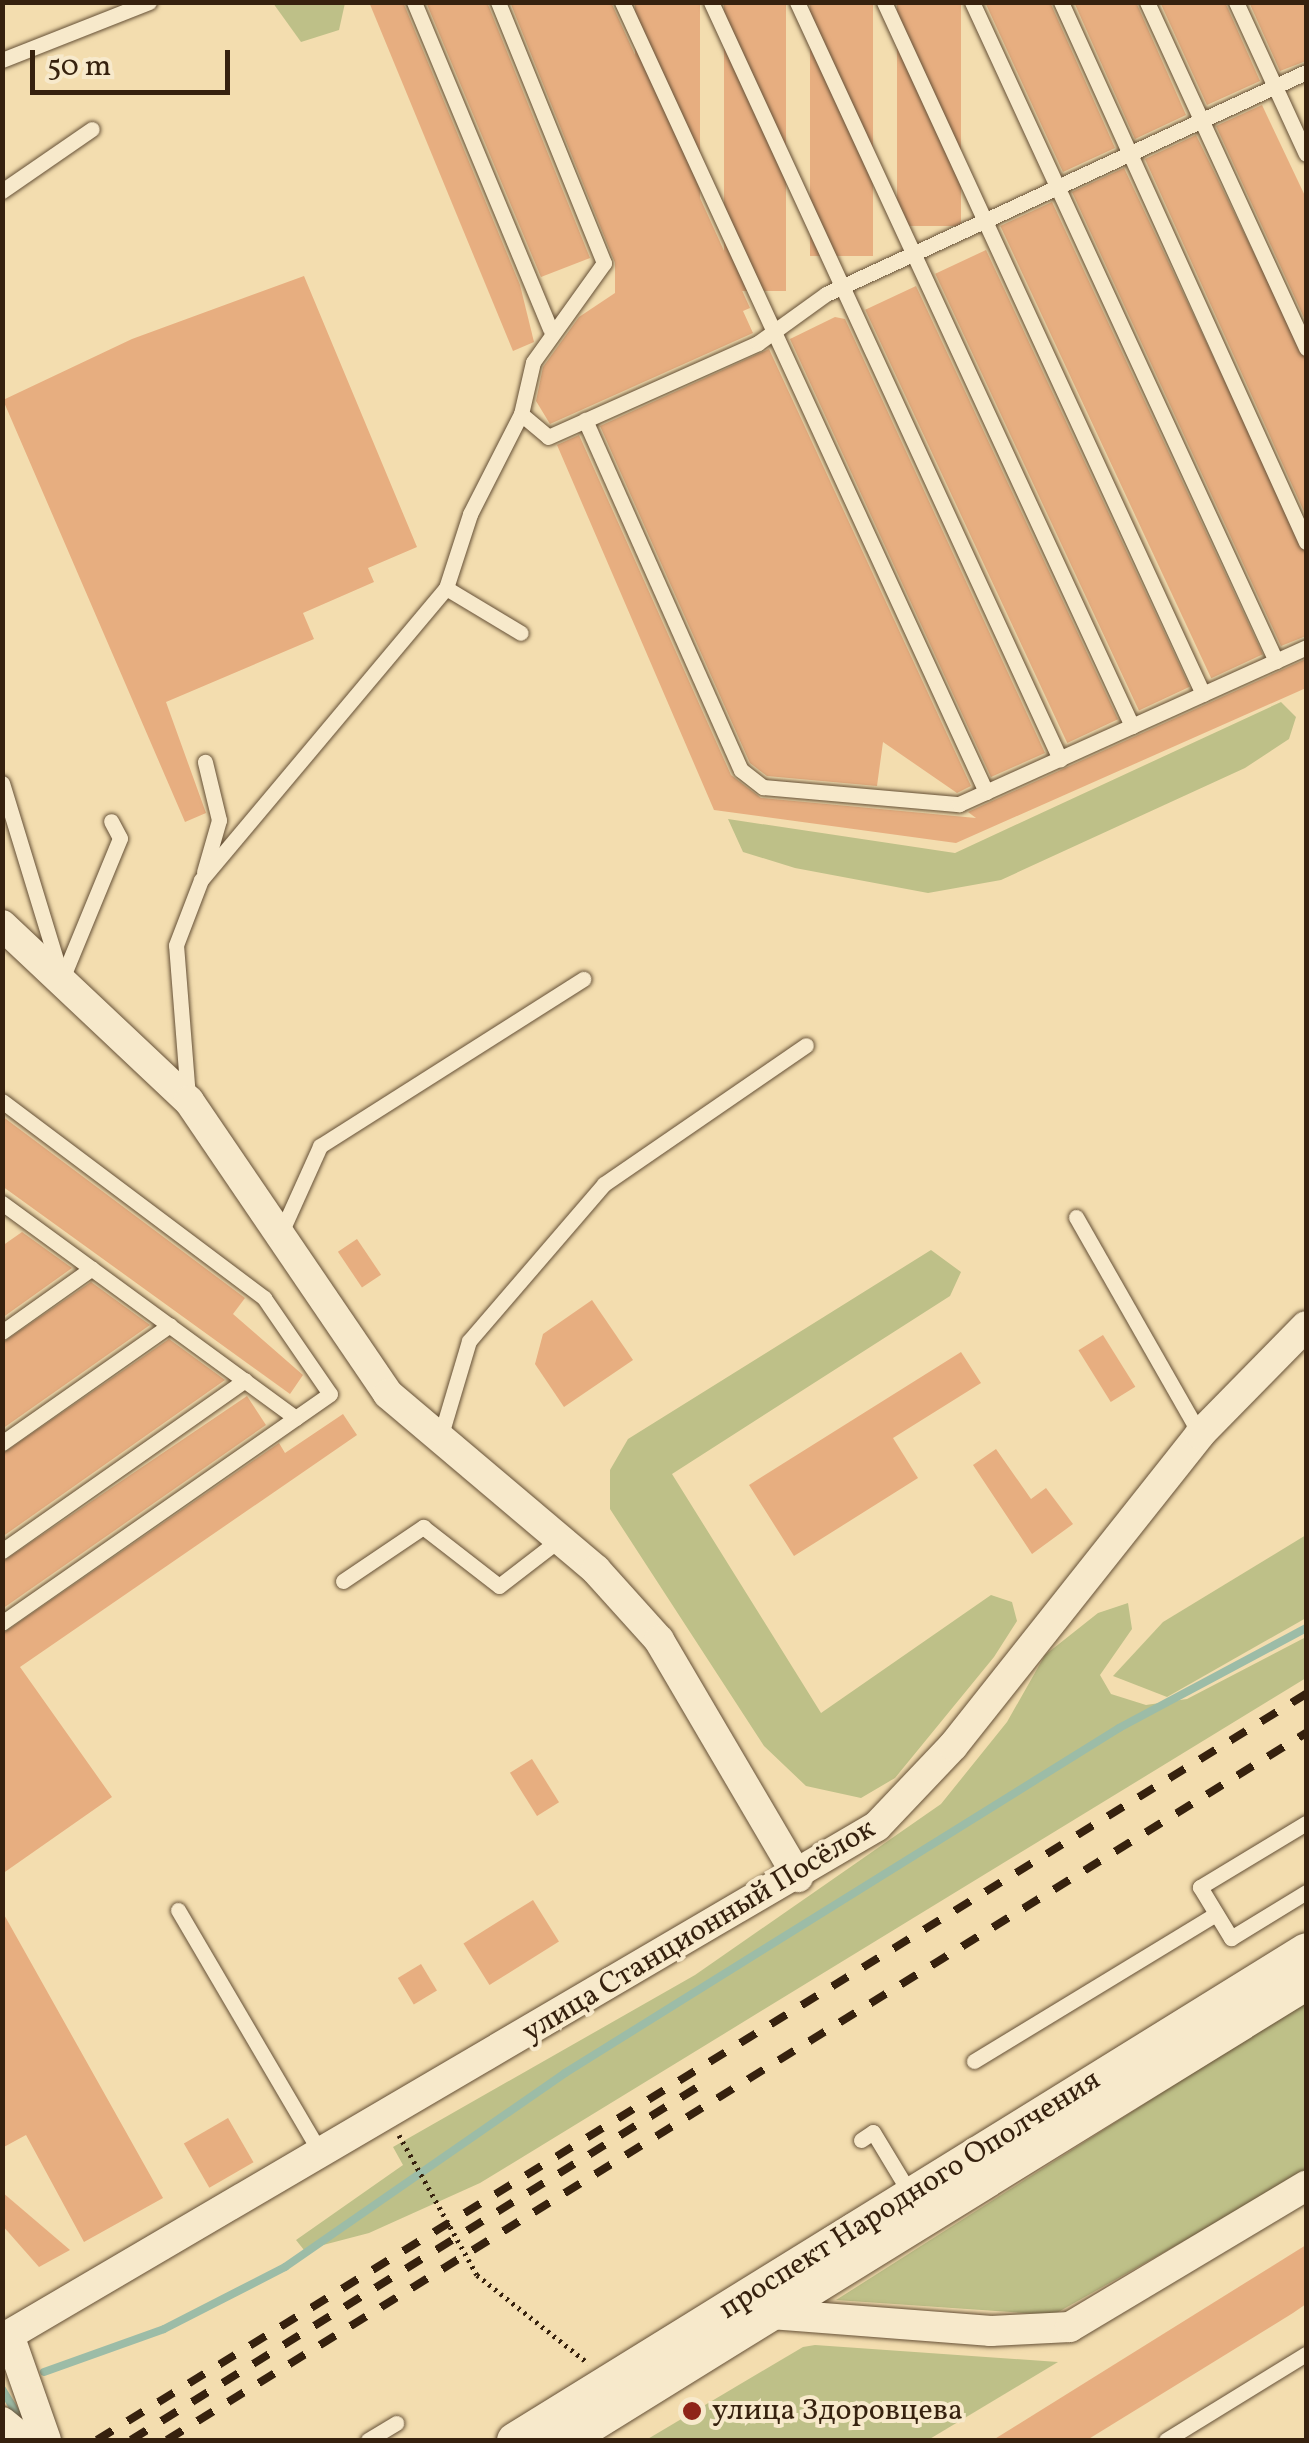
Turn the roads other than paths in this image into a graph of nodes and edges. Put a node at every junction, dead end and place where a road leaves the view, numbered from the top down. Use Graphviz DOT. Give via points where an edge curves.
graph roads {
  1 [pos="149,2"];
  2 [pos="414,2"];
  3 [pos="498,2"];
  4 [pos="622,2"];
  5 [pos="711,2"];
  6 [pos="796,2"];
  7 [pos="884,2"];
  8 [pos="972,2"];
  9 [pos="1061,2"];
  10 [pos="1147,2"];
  11 [pos="1236,2"];
  12 [pos="2,60"];
  13 [pos="1306,72"];
  14 [pos="1275,87"];
  15 [pos="1202,124"];
  16 [pos="92,130"];
  17 [pos="1306,154"];
  18 [pos="1132,156"];
  19 [pos="2,191"];
  20 [pos="1056,192"];
  21 [pos="983,223"];
  22 [pos="910,256"];
  23 [pos="839,288"];
  24 [pos="550,329"];
  25 [pos="771,331"];
  26 [pos="1306,348"];
  27 [pos="521,414"];
  28 [pos="584,420"];
  29 [pos="1306,542"];
  30 [pos="446,588"];
  31 [pos="522,632"];
  32 [pos="1306,648"];
  33 [pos="1276,661"];
  34 [pos="1203,694"];
  35 [pos="1132,726"];
  36 [pos="1060,759"];
  37 [pos="205,762"];
  38 [pos="2,783"];
  39 [pos="986,792"];
  40 [pos="111,822"];
  41 [pos="201,880"];
  42 [pos="2,926"];
  43 [pos="62,979"];
  44 [pos="582,979"];
  45 [pos="806,1045"];
  46 [pos="2,1101"];
  47 [pos="189,1101"];
  48 [pos="2,1203"];
  49 [pos="18,1214"];
  50 [pos="1076,1217"];
  51 [pos="2,1226"];
  52 [pos="278,1239"];
  53 [pos="92,1268"];
  54 [pos="170,1325"];
  55 [pos="1306,1326"];
  56 [pos="2,1332"];
  57 [pos="245,1380"];
  58 [pos="296,1418"];
  59 [pos="1200,1434"];
  60 [pos="440,1438"];
  61 [pos="2,1443"];
  62 [pos="560,1539"];
  63 [pos="2,1551"];
  64 [pos="343,1580"];
  65 [pos="2,1623"];
  66 [pos="1306,1823"];
  67 [pos="798,1877"];
  68 [pos="1306,1892"];
  69 [pos="178,1910"];
  70 [pos="1216,1914"];
  71 [pos="1306,1950"];
  72 [pos="1306,1982"];
  73 [pos="974,2060"];
  74 [pos="861,2140"];
  75 [pos="322,2155"];
  76 [pos="1306,2186"];
  77 [pos="910,2195"];
  78 [pos="771,2314"];
  79 [pos="5,2332"];
  80 [pos="1306,2354"];
  81 [pos="2,2422"];
  82 [pos="396,2423"];
  83 [pos="527,2437"];
  84 [pos="24,2440"];
  85 [pos="46,2440"];
  86 [pos="368,2440"];
  87 [pos="565,2440"];
  88 [pos="1166,2440"];
  1 -- 12 [label="lane"];
  2 -- 24 [label="lane"];
  3 -- 24 [label="lane" via="602,246 599,279"];
  4 -- 25 [label="lane"];
  5 -- 23 [label="lane"];
  6 -- 22 [label="lane"];
  7 -- 21 [label="lane"];
  8 -- 20 [label="lane"];
  9 -- 18 [label="lane"];
  10 -- 15 [label="lane"];
  11 -- 14 [label="lane"];
  13 -- 14 [label="lane"];
  14 -- 15 [label="lane"];
  14 -- 17 [label="lane"];
  15 -- 18 [label="lane"];
  15 -- 26 [label="lane"];
  16 -- 19 [label="lane"];
  18 -- 20 [label="lane"];
  18 -- 29 [label="lane"];
  20 -- 21 [label="lane"];
  20 -- 33 [label="lane"];
  21 -- 22 [label="lane"];
  21 -- 34 [label="lane"];
  22 -- 23 [label="lane"];
  22 -- 35 [label="lane"];
  23 -- 25 [label="lane"];
  23 -- 36 [label="lane"];
  24 -- 27 [label="lane"];
  25 -- 28 [label="lane"];
  25 -- 39 [label="lane"];
  27 -- 28 [label="lane" via="540,436"];
  27 -- 30 [label="lane" via="470,514"];
  28 -- 39 [label="lane" via="750,781 944,808"];
  30 -- 31 [label="lane"];
  30 -- 41 [label="lane"];
  32 -- 33 [label="lane"];
  33 -- 34 [label="lane"];
  34 -- 35 [label="lane"];
  35 -- 36 [label="lane"];
  36 -- 39 [label="lane"];
  37 -- 41 [label="lane" via="219,820"];
  38 -- 43 [label="lane"];
  40 -- 43 [label="lane" via="120,838"];
  41 -- 47 [label="lane" via="176,945"];
  42 -- 43 [label="street"];
  43 -- 47 [label="street"];
  44 -- 52 [label="lane" via="320,1146"];
  45 -- 60 [label="lane" via="604,1184 468,1341"];
  46 -- 58 [label="lane" via="264,1298 330,1394"];
  47 -- 52 [label="street"];
  48 -- 49 [label="lane"];
  49 -- 51 [label="lane"];
  49 -- 53 [label="lane"];
  50 -- 59 [label="lane"];
  52 -- 60 [label="street" via="354,1356"];
  53 -- 54 [label="lane"];
  53 -- 56 [label="lane"];
  54 -- 57 [label="lane"];
  54 -- 61 [label="lane"];
  55 -- 59 [label="street, улица Станционный Посёлок"];
  57 -- 58 [label="lane"];
  57 -- 63 [label="lane"];
  58 -- 65 [label="lane"];
  59 -- 67 [label="street, улица Станционный Посёлок" via="914,1792"];
  60 -- 62 [label="street"];
  62 -- 64 [label="lane" via="499,1586 423,1527"];
  62 -- 67 [label="street" via="659,1640"];
  66 -- 70 [label="lane" via="1200,1887"];
  67 -- 75 [label="street, улица Станционный Посёлок"];
  68 -- 70 [label="lane" via="1231,1938"];
  69 -- 75 [label="lane"];
  70 -- 73 [label="lane"];
  71 -- 77 [label="street, проспект Народного Ополчения"];
  72 -- 78 [label="street, проспект Народного Ополчения"];
  74 -- 77 [label="lane" via="873,2132"];
  75 -- 79 [label="street, улица Станционный Посёлок"];
  76 -- 78 [label="street" via="1070,2327 991,2331"];
  77 -- 83 [label="street, проспект Народного Ополчения"];
  78 -- 87 [label="street, проспект Народного Ополчения"];
  79 -- 85 [label="street"];
  80 -- 88 [label="lane"];
  81 -- 84 [label="street"];
  82 -- 86 [label="lane"];
}
